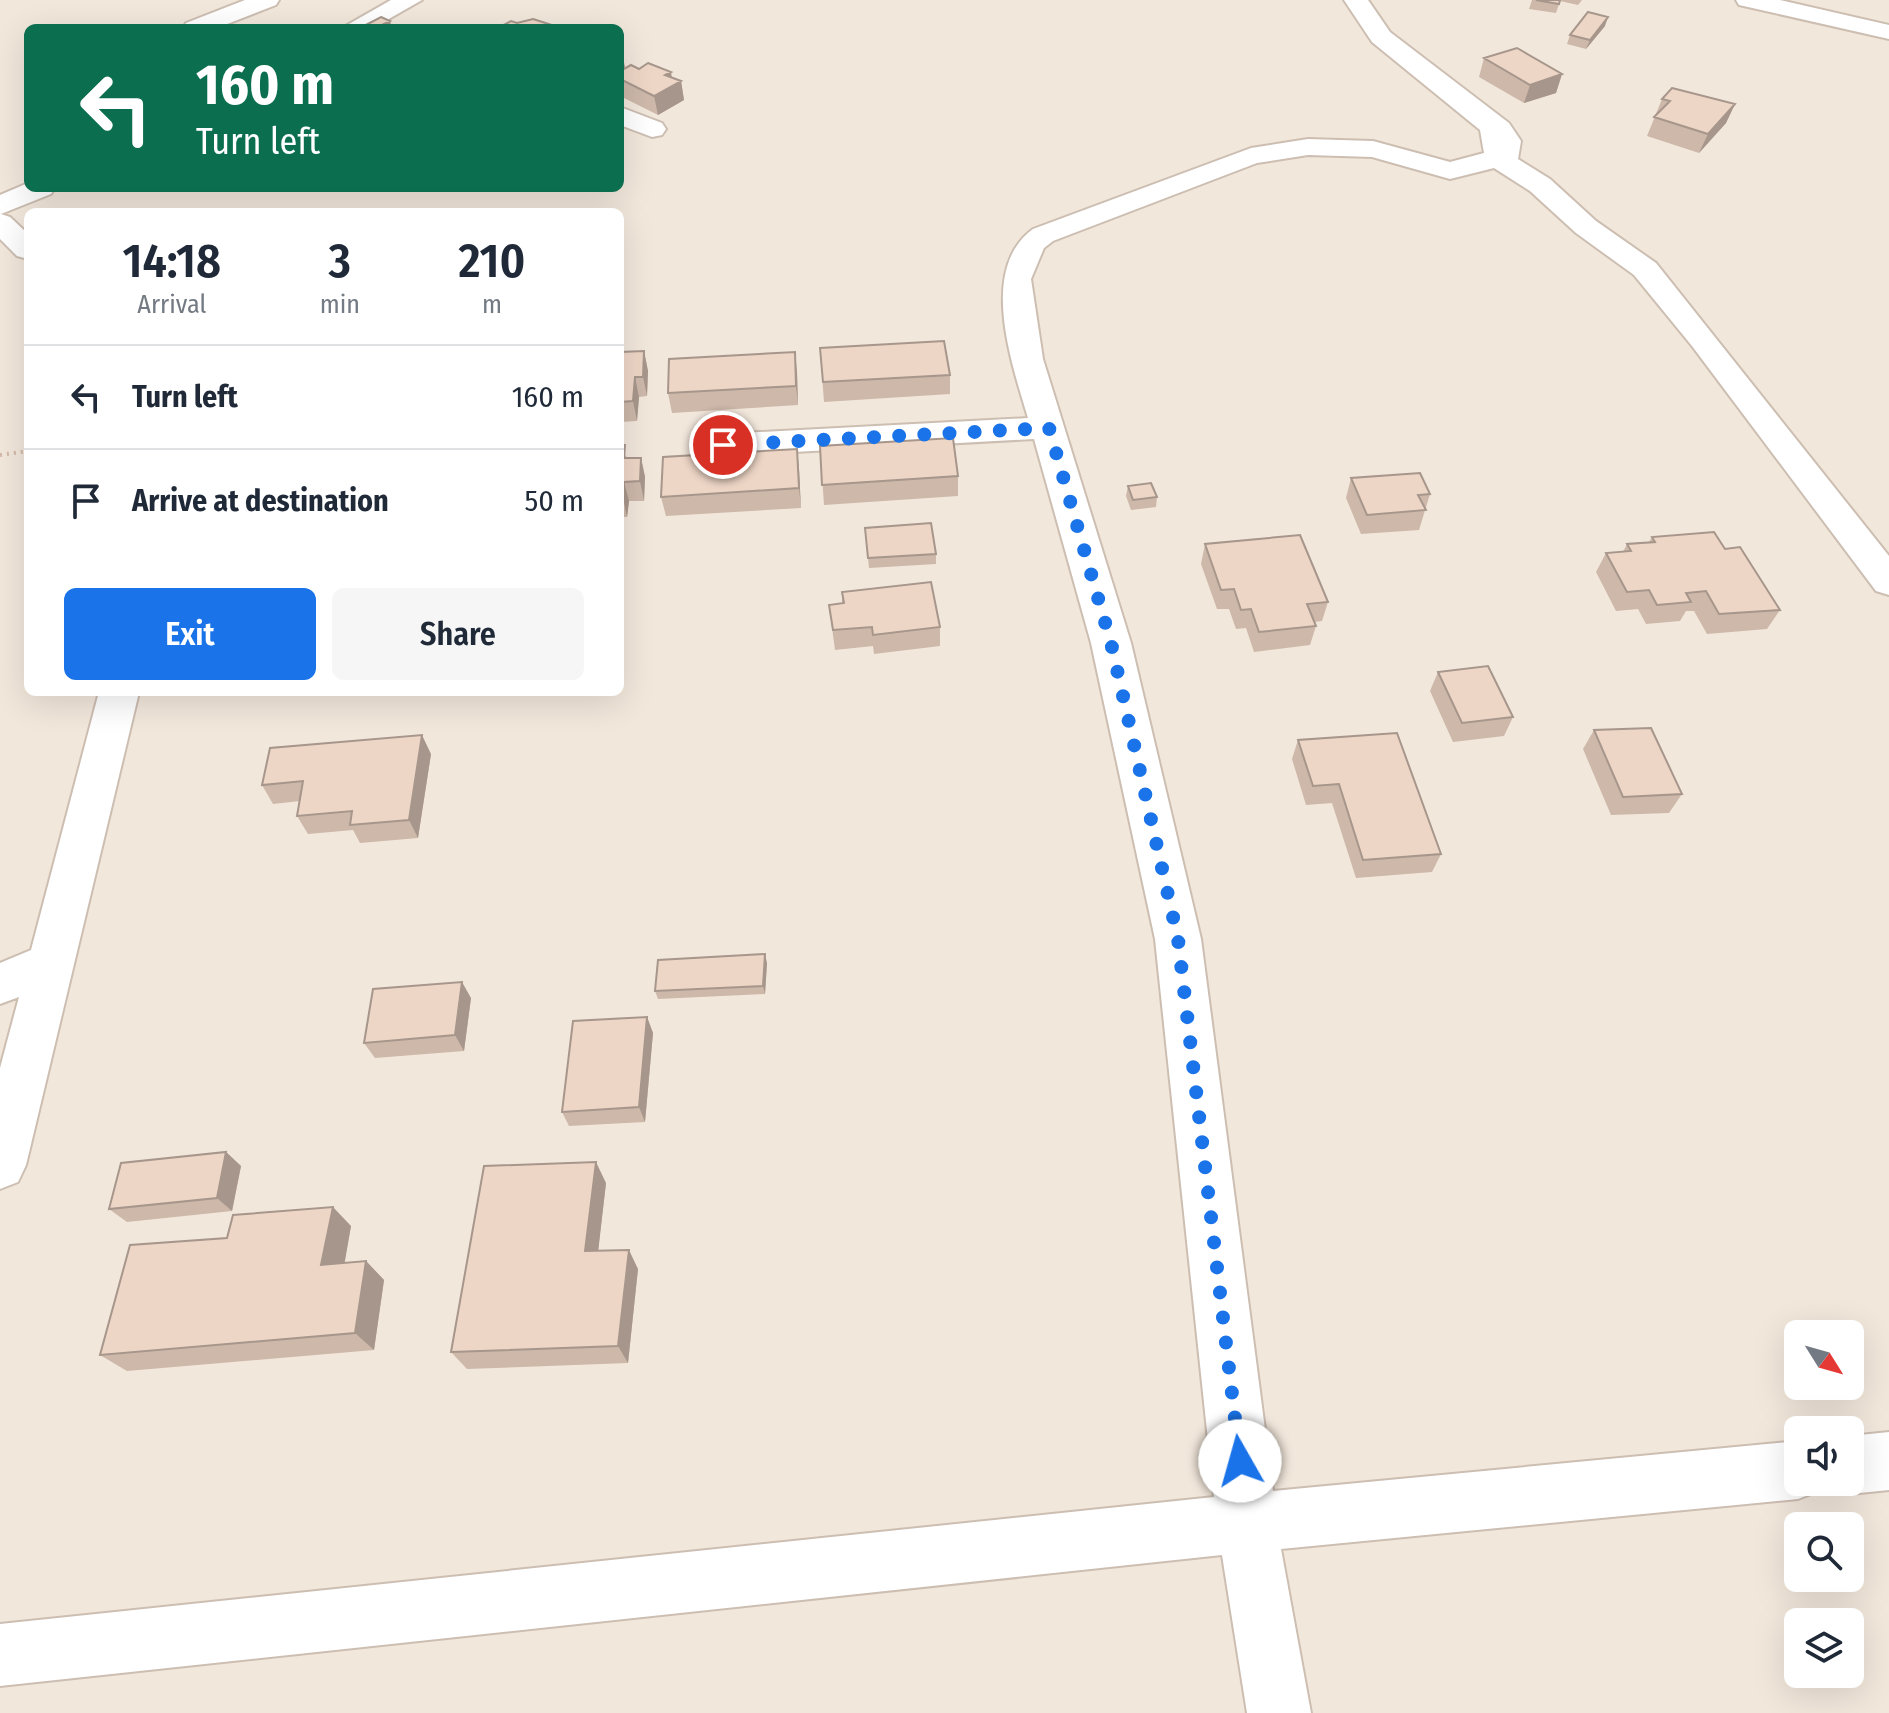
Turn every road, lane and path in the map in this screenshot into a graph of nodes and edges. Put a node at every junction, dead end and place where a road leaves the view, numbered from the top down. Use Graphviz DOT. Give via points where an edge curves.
graph roads {
  1 [pos="267,0"];
  2 [pos="1748,0"];
  3 [pos="376,6"];
  4 [pos="1360,8"];
  5 [pos="410,12"];
  6 [pos="205,24"];
  7 [pos="358,24"];
  8 [pos="1889,32"];
  9 [pos="624,117"];
  10 [pos="652,129"];
  11 [pos="32,192"];
  12 [pos="0,206"];
  13 [pos="0,223"];
  14 [pos="24,246"];
  15 [pos="1049,428"];
  16 [pos="723,445"];
  17 [pos="24,452"];
  18 [pos="0,455"];
  19 [pos="1889,582"];
  20 [pos="118,696"];
  21 [pos="49,963"];
  22 [pos="0,984"];
  23 [pos="0,1165"];
  24 [pos="1889,1461"];
  25 [pos="1864,1464"];
  26 [pos="1784,1471"];
  27 [pos="1247,1523"];
  28 [pos="0,1655"];
  29 [pos="1279,1713"];
  1 -- 6 [label="street"];
  2 -- 8 [label="street"];
  3 -- 5 [label="street"];
  3 -- 7 [label="street"];
  4 -- 15 [label="street" via="1381,37 1493,127 1499,158 1450,171 1373,149 1279,151 1216,168 1043,235 1031,244 1016,279 1027,359"];
  4 -- 19 [label="street" via="1389,27 1501,131 1507,141 1504,162 1645,269"];
  9 -- 10 [label="street"];
  11 -- 12 [label="street"];
  13 -- 14 [label="street"];
  15 -- 16 [label="street"];
  15 -- 27 [label="street" via="1111,643 1178,939"];
  17 -- 18 [label="path"];
  20 -- 21 [label="street"];
  21 -- 22 [label="street"];
  21 -- 23 [label="street"];
  24 -- 25 [label="street"];
  26 -- 27 [label="street"];
  27 -- 28 [label="street"];
  27 -- 29 [label="street"];
}
